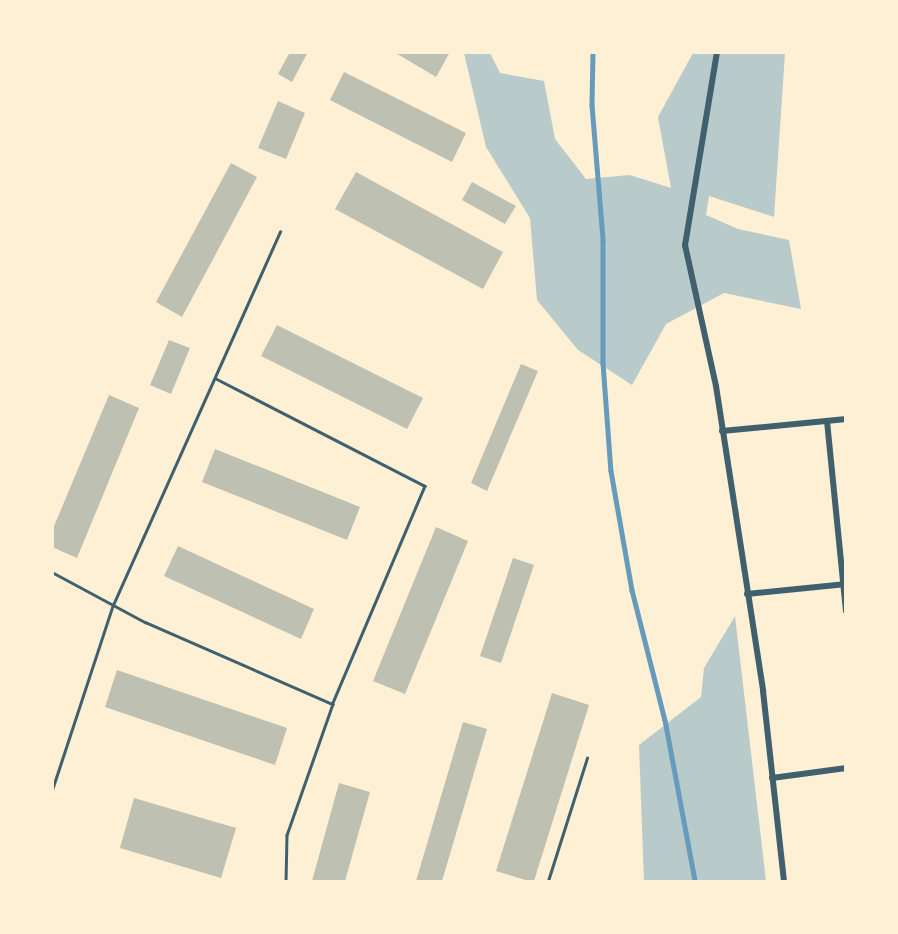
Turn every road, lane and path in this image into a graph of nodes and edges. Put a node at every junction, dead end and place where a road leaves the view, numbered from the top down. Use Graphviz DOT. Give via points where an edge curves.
graph roads {
  1 [pos="717,52"];
  2 [pos="280,232"];
  3 [pos="215,378"];
  4 [pos="845,419"];
  5 [pos="827,421"];
  6 [pos="722,431"];
  7 [pos="52,572"];
  8 [pos="844,584"];
  9 [pos="747,593"];
  10 [pos="113,605"];
  11 [pos="845,611"];
  12 [pos="333,704"];
  13 [pos="587,758"];
  14 [pos="845,768"];
  15 [pos="772,778"];
  16 [pos="52,790"];
  17 [pos="285,880"];
  18 [pos="548,881"];
  19 [pos="784,881"];
  1 -- 6 [label="street" via="685,246 704,316"];
  2 -- 3 [label="lane"];
  3 -- 10 [label="lane"];
  3 -- 12 [label="lane" via="425,486"];
  4 -- 5 [label="street"];
  5 -- 6 [label="street"];
  5 -- 8 [label="street"];
  6 -- 9 [label="street"];
  7 -- 10 [label="lane"];
  8 -- 9 [label="street"];
  8 -- 11 [label="street"];
  9 -- 15 [label="street"];
  10 -- 12 [label="lane"];
  10 -- 16 [label="lane"];
  12 -- 17 [label="lane" via="287,835"];
  13 -- 18 [label="lane"];
  14 -- 15 [label="street"];
  15 -- 19 [label="street"];
}
